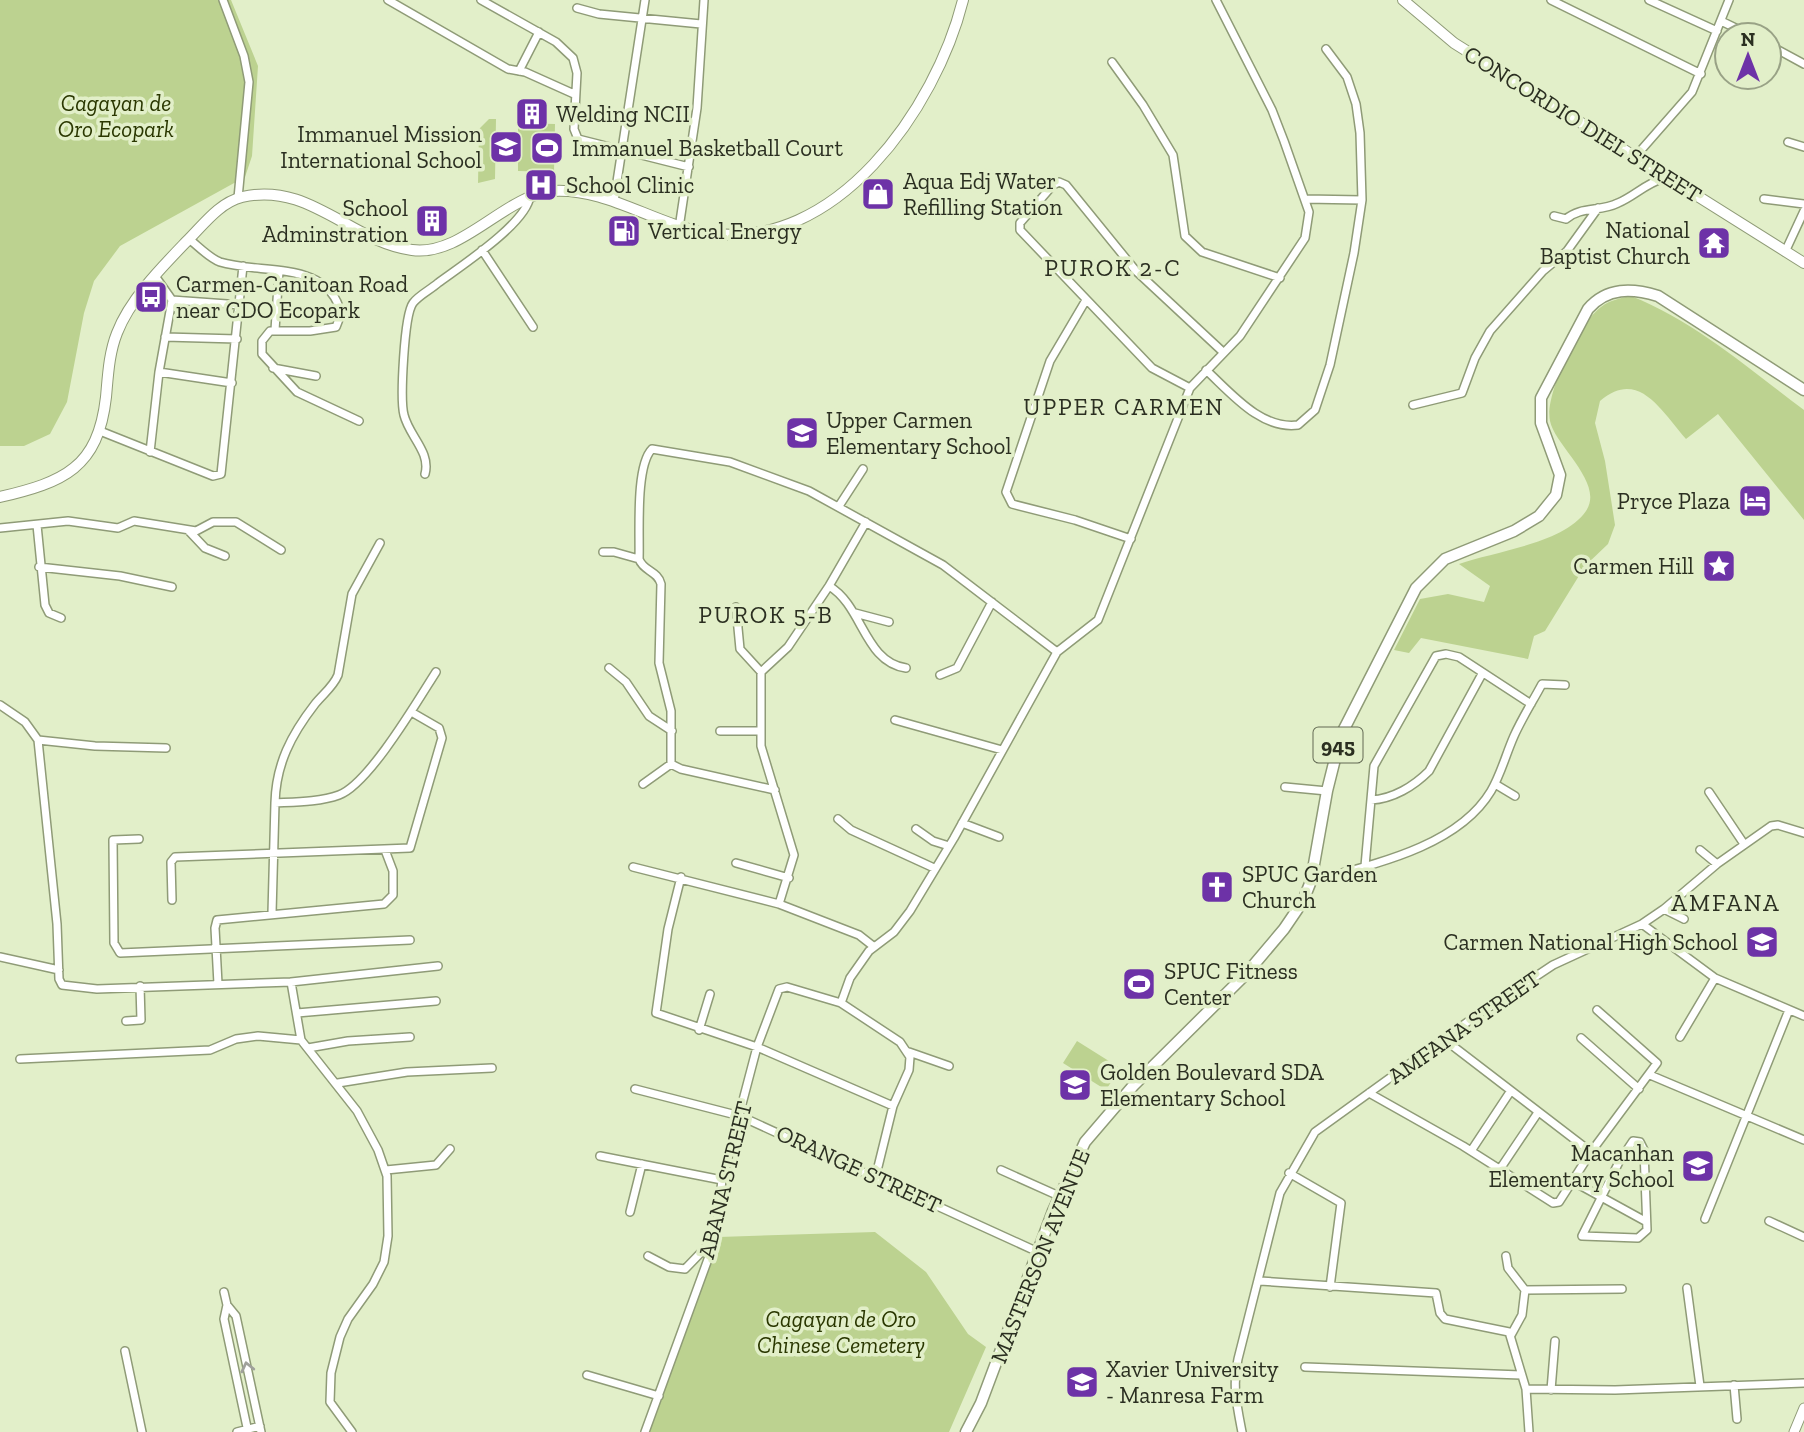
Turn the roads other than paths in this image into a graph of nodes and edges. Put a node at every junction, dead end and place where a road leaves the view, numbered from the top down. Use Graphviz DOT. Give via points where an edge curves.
graph roads {
  1 [pos="223,0"];
  2 [pos="388,0"];
  3 [pos="481,0"];
  4 [pos="645,0"];
  5 [pos="704,0"];
  6 [pos="963,0"];
  7 [pos="1216,0"];
  8 [pos="1403,0"];
  9 [pos="1551,0"];
  10 [pos="1649,0"];
  11 [pos="1729,0"];
  12 [pos="577,8"];
  13 [pos="643,16"];
  14 [pos="1721,21"];
  15 [pos="701,24"];
  16 [pos="1713,29"];
  17 [pos="539,32"];
  18 [pos="1713,42"];
  19 [pos="1326,49"];
  20 [pos="1783,52"];
  21 [pos="1803,61"];
  22 [pos="1112,62"];
  23 [pos="519,71"];
  24 [pos="1701,74"];
  25 [pos="574,94"];
  26 [pos="1788,142"];
  27 [pos="1804,147"];
  28 [pos="624,153"];
  29 [pos="1635,157"];
  30 [pos="689,167"];
  31 [pos="1666,177"];
  32 [pos="530,195"];
  33 [pos="238,198"];
  34 [pos="1305,199"];
  35 [pos="1764,199"];
  36 [pos="1362,200"];
  37 [pos="614,201"];
  38 [pos="1804,204"];
  39 [pos="1598,208"];
  40 [pos="1804,211"];
  41 [pos="1554,216"];
  42 [pos="678,228"];
  43 [pos="189,239"];
  44 [pos="482,250"];
  45 [pos="1785,252"];
  46 [pos="1804,264"];
  47 [pos="243,266"];
  48 [pos="279,271"];
  49 [pos="156,276"];
  50 [pos="1280,278"];
  51 [pos="172,300"];
  52 [pos="1086,300"];
  53 [pos="241,305"];
  54 [pos="533,327"];
  55 [pos="275,330"];
  56 [pos="165,337"];
  57 [pos="237,339"];
  58 [pos="1223,352"];
  59 [pos="273,368"];
  60 [pos="1206,370"];
  61 [pos="159,372"];
  62 [pos="316,376"];
  63 [pos="232,383"];
  64 [pos="1190,388"];
  65 [pos="1804,390"];
  66 [pos="1413,405"];
  67 [pos="359,421"];
  68 [pos="100,431"];
  69 [pos="150,452"];
  70 [pos="863,469"];
  71 [pos="425,474"];
  72 [pos="0,497"];
  73 [pos="839,506"];
  74 [pos="866,522"];
  75 [pos="37,525"];
  76 [pos="0,528"];
  77 [pos="188,530"];
  78 [pos="1131,539"];
  79 [pos="380,543"];
  80 [pos="281,550"];
  81 [pos="603,552"];
  82 [pos="225,556"];
  83 [pos="639,559"];
  84 [pos="39,567"];
  85 [pos="829,586"];
  86 [pos="172,587"];
  87 [pos="992,602"];
  88 [pos="736,607"];
  89 [pos="855,613"];
  90 [pos="61,618"];
  91 [pos="889,622"];
  92 [pos="1057,652"];
  93 [pos="609,667"];
  94 [pos="906,667"];
  95 [pos="436,672"];
  96 [pos="761,672"];
  97 [pos="1482,674"];
  98 [pos="940,675"];
  99 [pos="1565,685"];
  100 [pos="1531,704"];
  101 [pos="0,705"];
  102 [pos="413,713"];
  103 [pos="895,720"];
  104 [pos="672,731"];
  105 [pos="720,731"];
  106 [pos="759,731"];
  107 [pos="38,740"];
  108 [pos="166,748"];
  109 [pos="1002,750"];
  110 [pos="671,764"];
  111 [pos="643,784"];
  112 [pos="1494,784"];
  113 [pos="1285,788"];
  114 [pos="775,790"];
  115 [pos="1327,791"];
  116 [pos="1709,792"];
  117 [pos="1515,796"];
  118 [pos="1371,800"];
  119 [pos="275,803"];
  120 [pos="838,819"];
  121 [pos="962,823"];
  122 [pos="916,829"];
  123 [pos="1804,833"];
  124 [pos="999,836"];
  125 [pos="139,839"];
  126 [pos="1744,844"];
  127 [pos="949,846"];
  128 [pos="385,850"];
  129 [pos="1700,850"];
  130 [pos="272,854"];
  131 [pos="736,863"];
  132 [pos="1717,864"];
  133 [pos="1365,866"];
  134 [pos="633,867"];
  135 [pos="934,868"];
  136 [pos="681,877"];
  137 [pos="789,878"];
  138 [pos="1311,881"];
  139 [pos="172,900"];
  140 [pos="779,904"];
  141 [pos="1664,909"];
  142 [pos="272,913"];
  143 [pos="1684,919"];
  144 [pos="1642,924"];
  145 [pos="410,940"];
  146 [pos="873,946"];
  147 [pos="216,951"];
  148 [pos="0,957"];
  149 [pos="438,966"];
  150 [pos="60,970"];
  151 [pos="1715,978"];
  152 [pos="291,982"];
  153 [pos="218,984"];
  154 [pos="140,986"];
  155 [pos="710,994"];
  156 [pos="436,1001"];
  157 [pos="841,1003"];
  158 [pos="1597,1010"];
  159 [pos="1789,1010"];
  160 [pos="297,1013"];
  161 [pos="1804,1016"];
  162 [pos="126,1021"];
  163 [pos="699,1030"];
  164 [pos="410,1037"];
  165 [pos="1680,1037"];
  166 [pos="1581,1038"];
  167 [pos="301,1040"];
  168 [pos="1445,1040"];
  169 [pos="757,1047"];
  170 [pos="308,1048"];
  171 [pos="909,1052"];
  172 [pos="20,1059"];
  173 [pos="949,1066"];
  174 [pos="492,1068"];
  175 [pos="1650,1075"];
  176 [pos="338,1083"];
  177 [pos="635,1088"];
  178 [pos="1639,1089"];
  179 [pos="1510,1092"];
  180 [pos="1369,1093"];
  181 [pos="893,1106"];
  182 [pos="1537,1114"];
  183 [pos="1747,1115"];
  184 [pos="740,1116"];
  185 [pos="1804,1140"];
  186 [pos="450,1149"];
  187 [pos="1471,1151"];
  188 [pos="1591,1152"];
  189 [pos="600,1156"];
  190 [pos="642,1164"];
  191 [pos="1500,1169"];
  192 [pos="386,1170"];
  193 [pos="1001,1170"];
  194 [pos="1289,1173"];
  195 [pos="875,1179"];
  196 [pos="722,1180"];
  197 [pos="1574,1182"];
  198 [pos="1059,1196"];
  199 [pos="1600,1197"];
  200 [pos="630,1212"];
  201 [pos="1704,1219"];
  202 [pos="1645,1221"];
  203 [pos="1769,1221"];
  204 [pos="715,1237"];
  205 [pos="1804,1237"];
  206 [pos="1038,1252"];
  207 [pos="648,1256"];
  208 [pos="1506,1256"];
  209 [pos="1260,1281"];
  210 [pos="1330,1287"];
  211 [pos="1687,1288"];
  212 [pos="1622,1289"];
  213 [pos="1525,1290"];
  214 [pos="224,1292"];
  215 [pos="227,1305"];
  216 [pos="1511,1335"];
  217 [pos="1555,1341"];
  218 [pos="124,1351"];
  219 [pos="1304,1367"];
  220 [pos="587,1375"];
  221 [pos="1521,1375"];
  222 [pos="1804,1382"];
  223 [pos="1734,1385"];
  224 [pos="1700,1386"];
  225 [pos="1525,1389"];
  226 [pos="1551,1390"];
  227 [pos="659,1396"];
  228 [pos="1804,1408"];
  229 [pos="1737,1419"];
  230 [pos="261,1429"];
  231 [pos="248,1431"];
  232 [pos="142,1432"];
  233 [pos="237,1432"];
  234 [pos="352,1432"];
  235 [pos="645,1432"];
  236 [pos="966,1432"];
  237 [pos="1242,1432"];
  238 [pos="1529,1432"];
  239 [pos="1794,1432"];
  1 -- 33 [label="street" via="249,82"];
  2 -- 23 [label="street"];
  3 -- 17 [label="street"];
  4 -- 13 [label="street"];
  5 -- 15 [label="street"];
  6 -- 42 [label="main road" via="945,59 901,134 828,203 759,232 712,234"];
  7 -- 34 [label="street" via="1272,110"];
  8 -- 29 [label="main road, CONCORDIO DIEL STREET" via="1454,43"];
  9 -- 24 [label="street"];
  10 -- 16 [label="street"];
  11 -- 14 [label="street"];
  12 -- 13 [label="street"];
  13 -- 15 [label="street"];
  13 -- 28 [label="street"];
  15 -- 30 [label="street" via="703,54"];
  17 -- 23 [label="street"];
  17 -- 25 [label="street" via="573,58 577,73"];
  18 -- 24 [label="street"];
  19 -- 36 [label="street" via="1347,76 1356,104"];
  20 -- 21 [label="street"];
  22 -- 50 [label="street" via="1173,155 1185,236 1202,252"];
  23 -- 25 [label="street"];
  24 -- 29 [label="street" via="1681,108"];
  25 -- 28 [label="street" via="578,139"];
  26 -- 27 [label="street"];
  28 -- 30 [label="street"];
  28 -- 37 [label="street"];
  29 -- 31 [label="main road, CONCORDIO DIEL STREET"];
  30 -- 42 [label="street"];
  31 -- 39 [label="street" via="1643,185 1617,204"];
  31 -- 45 [label="main road, CONCORDIO DIEL STREET"];
  32 -- 33 [label="main road" via="465,234 435,248 418,250 394,246 287,196"];
  32 -- 37 [label="main road" via="575,192"];
  32 -- 44 [label="street" via="525,211"];
  33 -- 43 [label="main road" via="215,212"];
  34 -- 36 [label="street"];
  34 -- 50 [label="street" via="1307,231"];
  35 -- 38 [label="street"];
  36 -- 60 [label="street" via="1330,365 1311,417 1298,425 1272,423"];
  37 -- 42 [label="main road"];
  39 -- 41 [label="street" via="1576,210 1566,219"];
  39 -- 66 [label="street" via="1567,251 1490,331 1462,393"];
  40 -- 45 [label="street"];
  43 -- 47 [label="street" via="215,259"];
  43 -- 49 [label="main road"];
  44 -- 54 [label="street"];
  44 -- 71 [label="street" via="422,294 407,315 402,406 426,460"];
  45 -- 46 [label="main road, CONCORDIO DIEL STREET"];
  47 -- 48 [label="street"];
  47 -- 53 [label="street"];
  48 -- 55 [label="street"];
  48 -- 55 [label="street" via="323,282 338,299 341,314 335,327 321,331"];
  49 -- 51 [label="street"];
  49 -- 68 [label="main road" via="117,331"];
  50 -- 58 [label="street" via="1240,336"];
  51 -- 53 [label="street"];
  51 -- 56 [label="street"];
  52 -- 58 [label="street" via="1019,228 1059,182 1085,205 1136,271"];
  52 -- 64 [label="street" via="1152,368"];
  52 -- 78 [label="street" via="1050,361 1006,492 1012,504"];
  53 -- 57 [label="street"];
  55 -- 59 [label="street" via="265,335 261,348"];
  56 -- 57 [label="street"];
  56 -- 61 [label="street"];
  57 -- 63 [label="street"];
  58 -- 60 [label="street"];
  59 -- 62 [label="street"];
  59 -- 67 [label="street" via="297,392"];
  60 -- 64 [label="street"];
  61 -- 63 [label="street"];
  61 -- 69 [label="street"];
  63 -- 69 [label="street" via="220,474 213,476"];
  64 -- 78 [label="street"];
  65 -- 115 [label="main road, MASTERSON AVENUE / 945" via="1658,296 1626,290 1596,300 1541,398 1541,423 1560,475 1556,495 1539,516 1514,531 1455,553 1424,577 1341,735"];
  68 -- 69 [label="street"];
  68 -- 72 [label="main road" via="83,462 67,475 36,489"];
  70 -- 73 [label="street"];
  73 -- 74 [label="street"];
  73 -- 83 [label="street" via="753,468 657,448 648,453 643,477"];
  74 -- 85 [label="street"];
  74 -- 87 [label="street" via="943,565"];
  75 -- 76 [label="street"];
  75 -- 77 [label="street" via="68,521 118,528 134,522"];
  75 -- 84 [label="street"];
  77 -- 80 [label="street" via="201,530 213,522 236,522"];
  77 -- 82 [label="street" via="205,548"];
  78 -- 92 [label="street" via="1098,620"];
  79 -- 119 [label="street" via="352,594 338,675 284,754 276,775"];
  81 -- 83 [label="street"];
  83 -- 104 [label="street" via="661,584 659,663"];
  84 -- 86 [label="street"];
  84 -- 90 [label="street" via="47,610"];
  85 -- 89 [label="street" via="841,593"];
  85 -- 96 [label="street" via="788,647"];
  87 -- 92 [label="street"];
  87 -- 98 [label="street" via="957,668"];
  88 -- 96 [label="street" via="740,649"];
  89 -- 91 [label="street"];
  89 -- 94 [label="street" via="878,654 893,666"];
  92 -- 109 [label="street"];
  93 -- 104 [label="street" via="626,682 649,716"];
  95 -- 102 [label="street"];
  96 -- 106 [label="street"];
  97 -- 100 [label="street"];
  97 -- 118 [label="street" via="1457,710 1437,759 1423,777 1390,797"];
  97 -- 118 [label="street" via="1459,657 1436,656 1374,766"];
  99 -- 100 [label="street" via="1542,684"];
  100 -- 112 [label="street"];
  101 -- 107 [label="street" via="26,722"];
  102 -- 119 [label="street" via="345,792"];
  102 -- 128 [label="street" via="439,729 442,738 412,846"];
  103 -- 109 [label="street"];
  104 -- 110 [label="street"];
  105 -- 106 [label="street"];
  106 -- 114 [label="street"];
  107 -- 108 [label="street"];
  107 -- 150 [label="street"];
  109 -- 121 [label="street"];
  110 -- 111 [label="street"];
  110 -- 114 [label="street"];
  112 -- 117 [label="street"];
  112 -- 133 [label="street" via="1477,808 1436,838 1403,855"];
  113 -- 115 [label="street"];
  114 -- 137 [label="street" via="794,855"];
  115 -- 138 [label="main road, MASTERSON AVENUE / 945"];
  116 -- 126 [label="street"];
  118 -- 133 [label="street"];
  119 -- 130 [label="street"];
  120 -- 135 [label="street" via="851,830"];
  121 -- 124 [label="street"];
  121 -- 127 [label="street"];
  122 -- 127 [label="street"];
  123 -- 126 [label="street, AMFANA STREET" via="1771,825"];
  125 -- 147 [label="street" via="113,840 116,951"];
  126 -- 132 [label="street, AMFANA STREET"];
  127 -- 135 [label="street"];
  128 -- 130 [label="street"];
  128 -- 142 [label="street" via="393,871 393,895 388,902"];
  129 -- 132 [label="street"];
  130 -- 139 [label="street" via="175,856 171,862"];
  130 -- 142 [label="street"];
  131 -- 137 [label="street"];
  132 -- 141 [label="street, AMFANA STREET"];
  133 -- 138 [label="street"];
  134 -- 136 [label="street"];
  135 -- 146 [label="street" via="902,923"];
  136 -- 140 [label="street"];
  136 -- 163 [label="street" via="654,1009 659,1016"];
  137 -- 140 [label="street"];
  138 -- 198 [label="main road, MASTERSON AVENUE / 945" via="1293,918 1246,974 1106,1115 1085,1142"];
  140 -- 146 [label="street" via="859,935"];
  141 -- 143 [label="street"];
  141 -- 144 [label="street, AMFANA STREET"];
  142 -- 147 [label="street" via="217,920"];
  144 -- 151 [label="street"];
  144 -- 168 [label="street, AMFANA STREET" via="1553,965"];
  145 -- 147 [label="street"];
  146 -- 157 [label="street" via="849,978"];
  147 -- 153 [label="street"];
  148 -- 150 [label="street"];
  149 -- 152 [label="street"];
  150 -- 154 [label="street" via="60,982 67,987"];
  151 -- 159 [label="street"];
  151 -- 165 [label="street"];
  152 -- 153 [label="street"];
  152 -- 160 [label="street"];
  153 -- 154 [label="street"];
  154 -- 162 [label="street" via="143,1015 141,1020"];
  155 -- 163 [label="street"];
  156 -- 160 [label="street"];
  157 -- 169 [label="street, ABANA STREET" via="783,987"];
  157 -- 171 [label="street"];
  158 -- 175 [label="street" via="1657,1061"];
  159 -- 161 [label="street"];
  159 -- 183 [label="street"];
  160 -- 167 [label="street"];
  163 -- 169 [label="street"];
  164 -- 170 [label="street"];
  166 -- 178 [label="street"];
  167 -- 170 [label="street"];
  167 -- 172 [label="street" via="258,1035 210,1049"];
  168 -- 179 [label="street"];
  168 -- 180 [label="street, AMFANA STREET"];
  169 -- 181 [label="street"];
  169 -- 184 [label="street, ABANA STREET"];
  170 -- 176 [label="street"];
  171 -- 173 [label="street"];
  171 -- 181 [label="street" via="909,1070"];
  174 -- 176 [label="street" via="407,1072"];
  175 -- 178 [label="street"];
  175 -- 183 [label="street"];
  176 -- 192 [label="street" via="358,1111"];
  177 -- 184 [label="street, ORANGE STREET"];
  178 -- 188 [label="street"];
  179 -- 182 [label="street"];
  179 -- 187 [label="street"];
  180 -- 187 [label="street"];
  180 -- 194 [label="street, AMFANA STREET" via="1315,1132"];
  181 -- 195 [label="street"];
  182 -- 188 [label="street"];
  182 -- 191 [label="street"];
  183 -- 185 [label="street"];
  183 -- 201 [label="street"];
  184 -- 195 [label="street, ORANGE STREET"];
  184 -- 196 [label="street, ABANA STREET"];
  186 -- 192 [label="street" via="436,1164"];
  187 -- 191 [label="street"];
  188 -- 197 [label="street"];
  189 -- 190 [label="street"];
  190 -- 196 [label="street"];
  190 -- 200 [label="street"];
  191 -- 197 [label="street" via="1553,1203 1561,1201"];
  192 -- 234 [label="street" via="389,1226 384,1262 348,1320 331,1373 330,1402"];
  193 -- 198 [label="street"];
  194 -- 209 [label="street, AMFANA STREET" via="1274,1215"];
  194 -- 210 [label="street" via="1340,1203"];
  195 -- 206 [label="street, ORANGE STREET"];
  196 -- 204 [label="street, ABANA STREET"];
  197 -- 199 [label="street"];
  198 -- 206 [label="main road, MASTERSON AVENUE / 945"];
  199 -- 202 [label="street"];
  199 -- 202 [label="street" via="1582,1236 1638,1238 1647,1230"];
  199 -- 202 [label="street" via="1627,1148 1633,1141 1640,1142"];
  203 -- 205 [label="street"];
  204 -- 207 [label="street" via="685,1269"];
  204 -- 227 [label="street, ABANA STREET"];
  206 -- 236 [label="main road, MASTERSON AVENUE / 945"];
  208 -- 213 [label="street" via="1508,1268"];
  209 -- 210 [label="street"];
  209 -- 237 [label="street, AMFANA STREET" via="1233,1378"];
  210 -- 216 [label="street" via="1436,1293 1445,1319 1499,1328"];
  211 -- 224 [label="street"];
  212 -- 213 [label="street"];
  213 -- 216 [label="street" via="1522,1315"];
  214 -- 215 [label="street"];
  230 -- 215 [label="street, one-way" via="236,1316"];
  215 -- 231 [label="street" via="224,1319"];
  216 -- 221 [label="street"];
  217 -- 226 [label="street"];
  218 -- 232 [label="street"];
  219 -- 221 [label="street"];
  220 -- 227 [label="street"];
  221 -- 225 [label="street"];
  222 -- 223 [label="street"];
  223 -- 224 [label="street"];
  223 -- 229 [label="street"];
  224 -- 226 [label="street"];
  225 -- 226 [label="street"];
  225 -- 238 [label="street"];
  227 -- 235 [label="street, ABANA STREET"];
  228 -- 239 [label="street"];
  230 -- 231 [label="street"];
  231 -- 233 [label="street"];
}
